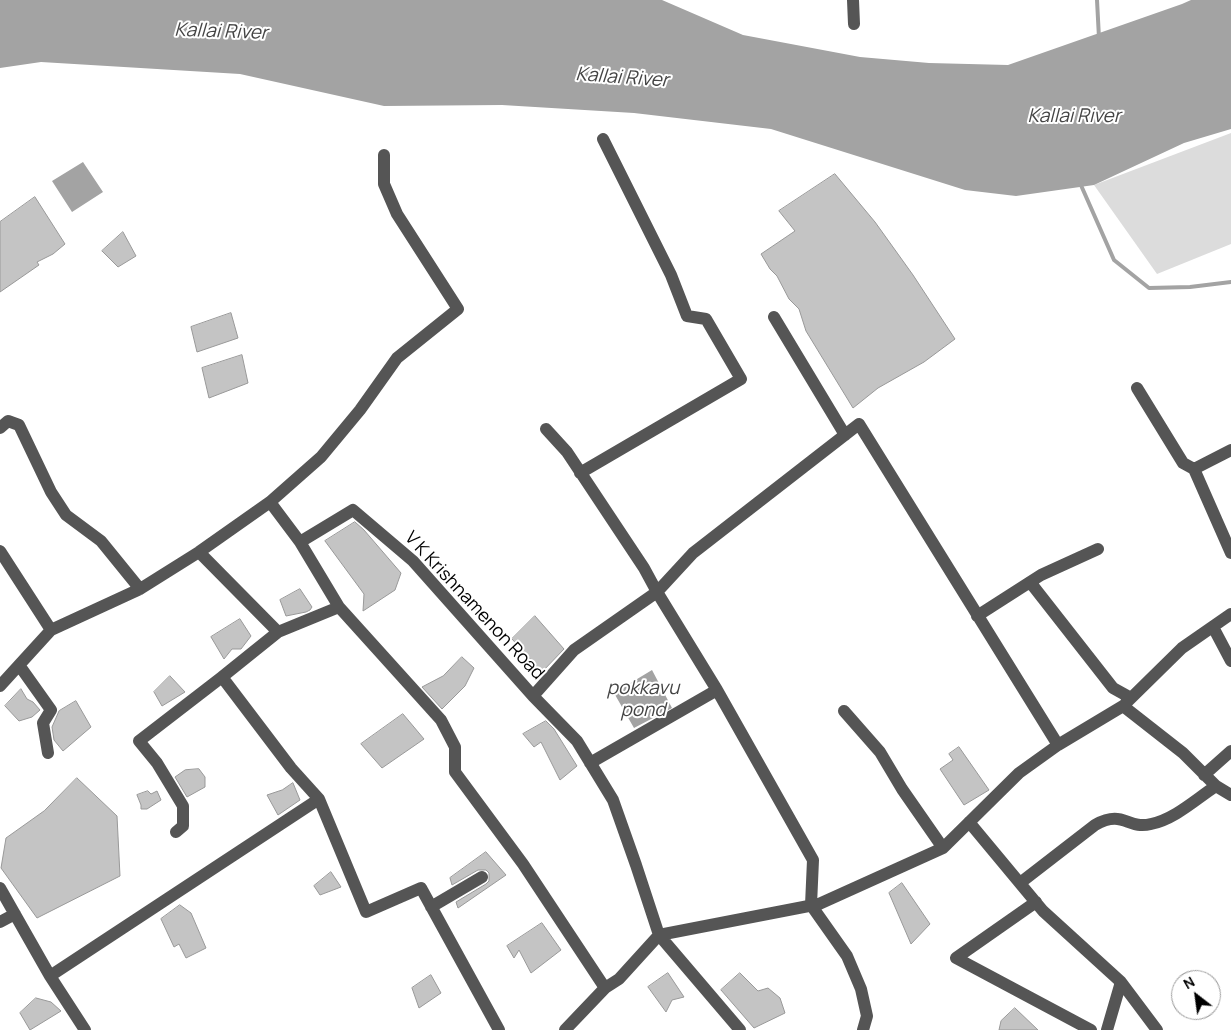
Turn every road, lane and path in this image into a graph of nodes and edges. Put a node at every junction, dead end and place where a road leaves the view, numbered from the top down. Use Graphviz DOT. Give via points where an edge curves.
graph roads {
  1 [pos="853,0"];
  2 [pos="854,24"];
  3 [pos="603,139"];
  4 [pos="384,155"];
  5 [pos="774,317"];
  6 [pos="1137,388"];
  7 [pos="0,428"];
  8 [pos="546,429"];
  9 [pos="845,435"];
  10 [pos="1231,450"];
  11 [pos="1194,470"];
  12 [pos="580,473"];
  13 [pos="270,502"];
  14 [pos="300,542"];
  15 [pos="1098,550"];
  16 [pos="0,551"];
  17 [pos="199,552"];
  18 [pos="1231,553"];
  19 [pos="1030,582"];
  20 [pos="140,589"];
  21 [pos="657,592"];
  22 [pos="340,607"];
  23 [pos="1231,614"];
  24 [pos="978,616"];
  25 [pos="1213,627"];
  26 [pos="51,630"];
  27 [pos="278,632"];
  28 [pos="1231,661"];
  29 [pos="19,666"];
  30 [pos="222,677"];
  31 [pos="0,686"];
  32 [pos="717,690"];
  33 [pos="533,696"];
  34 [pos="1127,702"];
  35 [pos="844,711"];
  36 [pos="1058,745"];
  37 [pos="1231,751"];
  38 [pos="48,753"];
  39 [pos="590,763"];
  40 [pos="1204,775"];
  41 [pos="1216,786"];
  42 [pos="1231,795"];
  43 [pos="320,799"];
  44 [pos="969,822"];
  45 [pos="176,832"];
  46 [pos="942,848"];
  47 [pos="482,877"];
  48 [pos="1020,883"];
  49 [pos="0,888"];
  50 [pos="1036,902"];
  51 [pos="811,905"];
  52 [pos="431,907"];
  53 [pos="15,914"];
  54 [pos="0,922"];
  55 [pos="659,935"];
  56 [pos="50,976"];
  57 [pos="1121,982"];
  58 [pos="605,988"];
  59 [pos="85,1030"];
  60 [pos="499,1030"];
  61 [pos="566,1030"];
  62 [pos="740,1030"];
  63 [pos="863,1030"];
  64 [pos="1090,1030"];
  65 [pos="1107,1030"];
  66 [pos="1157,1030"];
  1 -- 2 [label="street"];
  3 -- 12 [label="street" via="687,316 706,319 741,379"];
  4 -- 13 [label="street" via="384,184 397,214 458,309 397,358 321,457"];
  5 -- 9 [label="street"];
  6 -- 11 [label="street" via="1183,463"];
  7 -- 20 [label="street" via="8,421 19,425 51,492 66,515 101,541"];
  8 -- 12 [label="street" via="567,452"];
  9 -- 21 [label="street" via="694,552"];
  9 -- 24 [label="street" via="859,424"];
  10 -- 11 [label="street"];
  11 -- 18 [label="street"];
  12 -- 21 [label="street"];
  13 -- 14 [label="street"];
  13 -- 17 [label="street"];
  14 -- 22 [label="street"];
  14 -- 33 [label="street, V K Krishnamenon Road" via="353,510 413,561"];
  15 -- 19 [label="street"];
  16 -- 26 [label="street"];
  17 -- 20 [label="street"];
  17 -- 27 [label="street"];
  19 -- 24 [label="street"];
  19 -- 34 [label="street"];
  20 -- 26 [label="street"];
  21 -- 32 [label="street"];
  21 -- 33 [label="street" via="574,650"];
  22 -- 27 [label="street"];
  22 -- 58 [label="street" via="441,720 455,747 455,772 522,864"];
  23 -- 25 [label="street"];
  24 -- 36 [label="street"];
  25 -- 28 [label="street"];
  25 -- 34 [label="street" via="1182,648"];
  26 -- 29 [label="street"];
  27 -- 30 [label="street"];
  29 -- 31 [label="street"];
  29 -- 38 [label="street" via="51,710 43,723"];
  30 -- 43 [label="street" via="291,768"];
  30 -- 45 [label="street" via="139,741 157,763 183,806 183,826"];
  32 -- 39 [label="street"];
  32 -- 51 [label="street" via="813,860"];
  33 -- 39 [label="street, V K Krishnamenon Road" via="577,740"];
  34 -- 36 [label="street"];
  34 -- 40 [label="street"];
  35 -- 46 [label="street" via="880,752"];
  36 -- 44 [label="street" via="1019,773"];
  37 -- 40 [label="street"];
  39 -- 55 [label="street, V K Krishnamenon Road" via="613,800"];
  40 -- 41 [label="street"];
  41 -- 42 [label="street"];
  41 -- 48 [label="street" via="1153,824 1142,826 1122,819 1106,819"];
  43 -- 52 [label="street" via="366,912 421,888"];
  43 -- 56 [label="street"];
  44 -- 46 [label="street"];
  44 -- 48 [label="street"];
  46 -- 51 [label="street"];
  47 -- 52 [label="street"];
  48 -- 50 [label="street"];
  49 -- 53 [label="street"];
  50 -- 57 [label="street"];
  50 -- 64 [label="street" via="956,958"];
  51 -- 55 [label="street"];
  51 -- 63 [label="street" via="847,956 861,989 867,1016"];
  52 -- 60 [label="street"];
  53 -- 54 [label="street"];
  53 -- 56 [label="street"];
  55 -- 58 [label="street" via="619,979"];
  55 -- 62 [label="street, V K Krishnamenon Road"];
  56 -- 59 [label="street"];
  57 -- 65 [label="street"];
  57 -- 66 [label="street"];
  58 -- 61 [label="street"];
}
